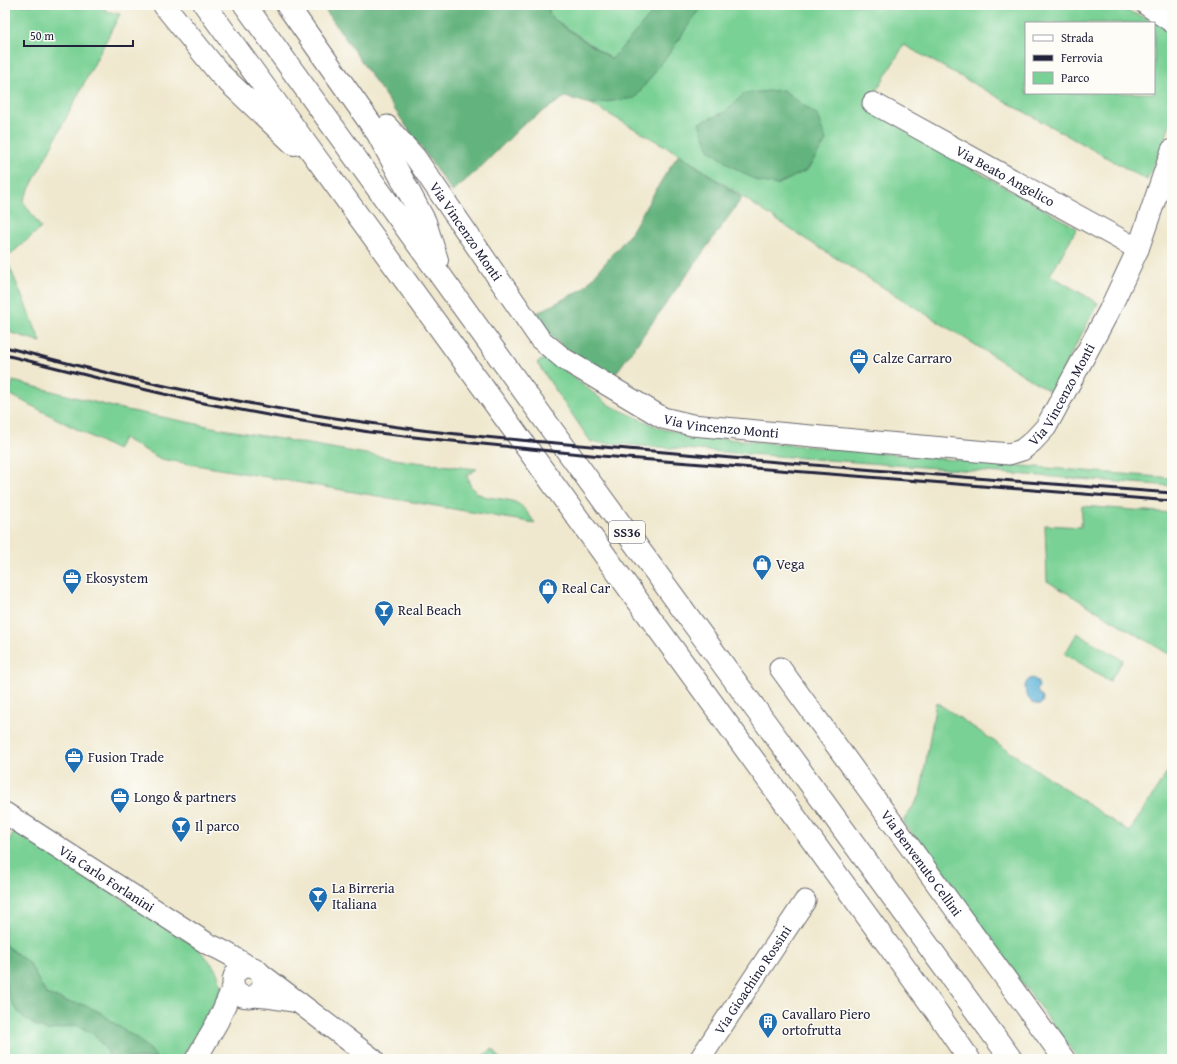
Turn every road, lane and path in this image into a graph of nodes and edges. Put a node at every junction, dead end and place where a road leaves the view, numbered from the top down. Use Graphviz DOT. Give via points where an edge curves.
graph roads {
  1 [pos="164,5"];
  2 [pos="205,5"];
  3 [pos="245,5"];
  4 [pos="287,5"];
  5 [pos="1147,5"];
  6 [pos="1172,22"];
  7 [pos="873,103"];
  8 [pos="383,130"];
  9 [pos="1172,150"];
  10 [pos="331,179"];
  11 [pos="1138,250"];
  12 [pos="443,278"];
  13 [pos="780,668"];
  14 [pos="5,813"];
  15 [pos="805,901"];
  16 [pos="208,944"];
  17 [pos="255,971"];
  18 [pos="242,990"];
  19 [pos="298,1002"];
  20 [pos="196,1059"];
  21 [pos="373,1059"];
  22 [pos="700,1059"];
  23 [pos="969,1059"];
  24 [pos="1011,1059"];
  25 [pos="1064,1059"];
  1 -- 10 [label="highway" via="220,74"];
  2 -- 10 [label="highway, SS36"];
  3 -- 12 [label="highway, SS36"];
  4 -- 8 [label="highway"];
  5 -- 6 [label="street"];
  7 -- 11 [label="street, Via Beato Angelico"];
  8 -- 11 [label="street, Via Vincenzo Monti" via="415,157 540,339 564,359 663,418 692,425 1009,454 1022,450 1046,427 1109,311"];
  8 -- 12 [label="highway" via="425,222"];
  9 -- 11 [label="street, Via Vincenzo Monti"];
  10 -- 23 [label="highway, SS36"];
  12 -- 24 [label="highway, SS36"];
  13 -- 25 [label="street, Via Benvenuto Cellini"];
  14 -- 16 [label="street, Via Carlo Forlanini"];
  15 -- 22 [label="street, Via Gioachino Rossini"];
  16 -- 17 [label="street, Via Carlo Forlanini"];
  16 -- 18 [label="street, Via Carlo Forlanini" via="221,958"];
  17 -- 18 [label="street" via="263,984 261,989"];
  17 -- 18 [label="street" via="244,968 234,977"];
  17 -- 19 [label="street, Via Carlo Forlanini"];
  18 -- 19 [label="street, Via Carlo Forlanini"];
  18 -- 20 [label="street" via="218,1021"];
  19 -- 21 [label="street, Via Carlo Forlanini"];
}
